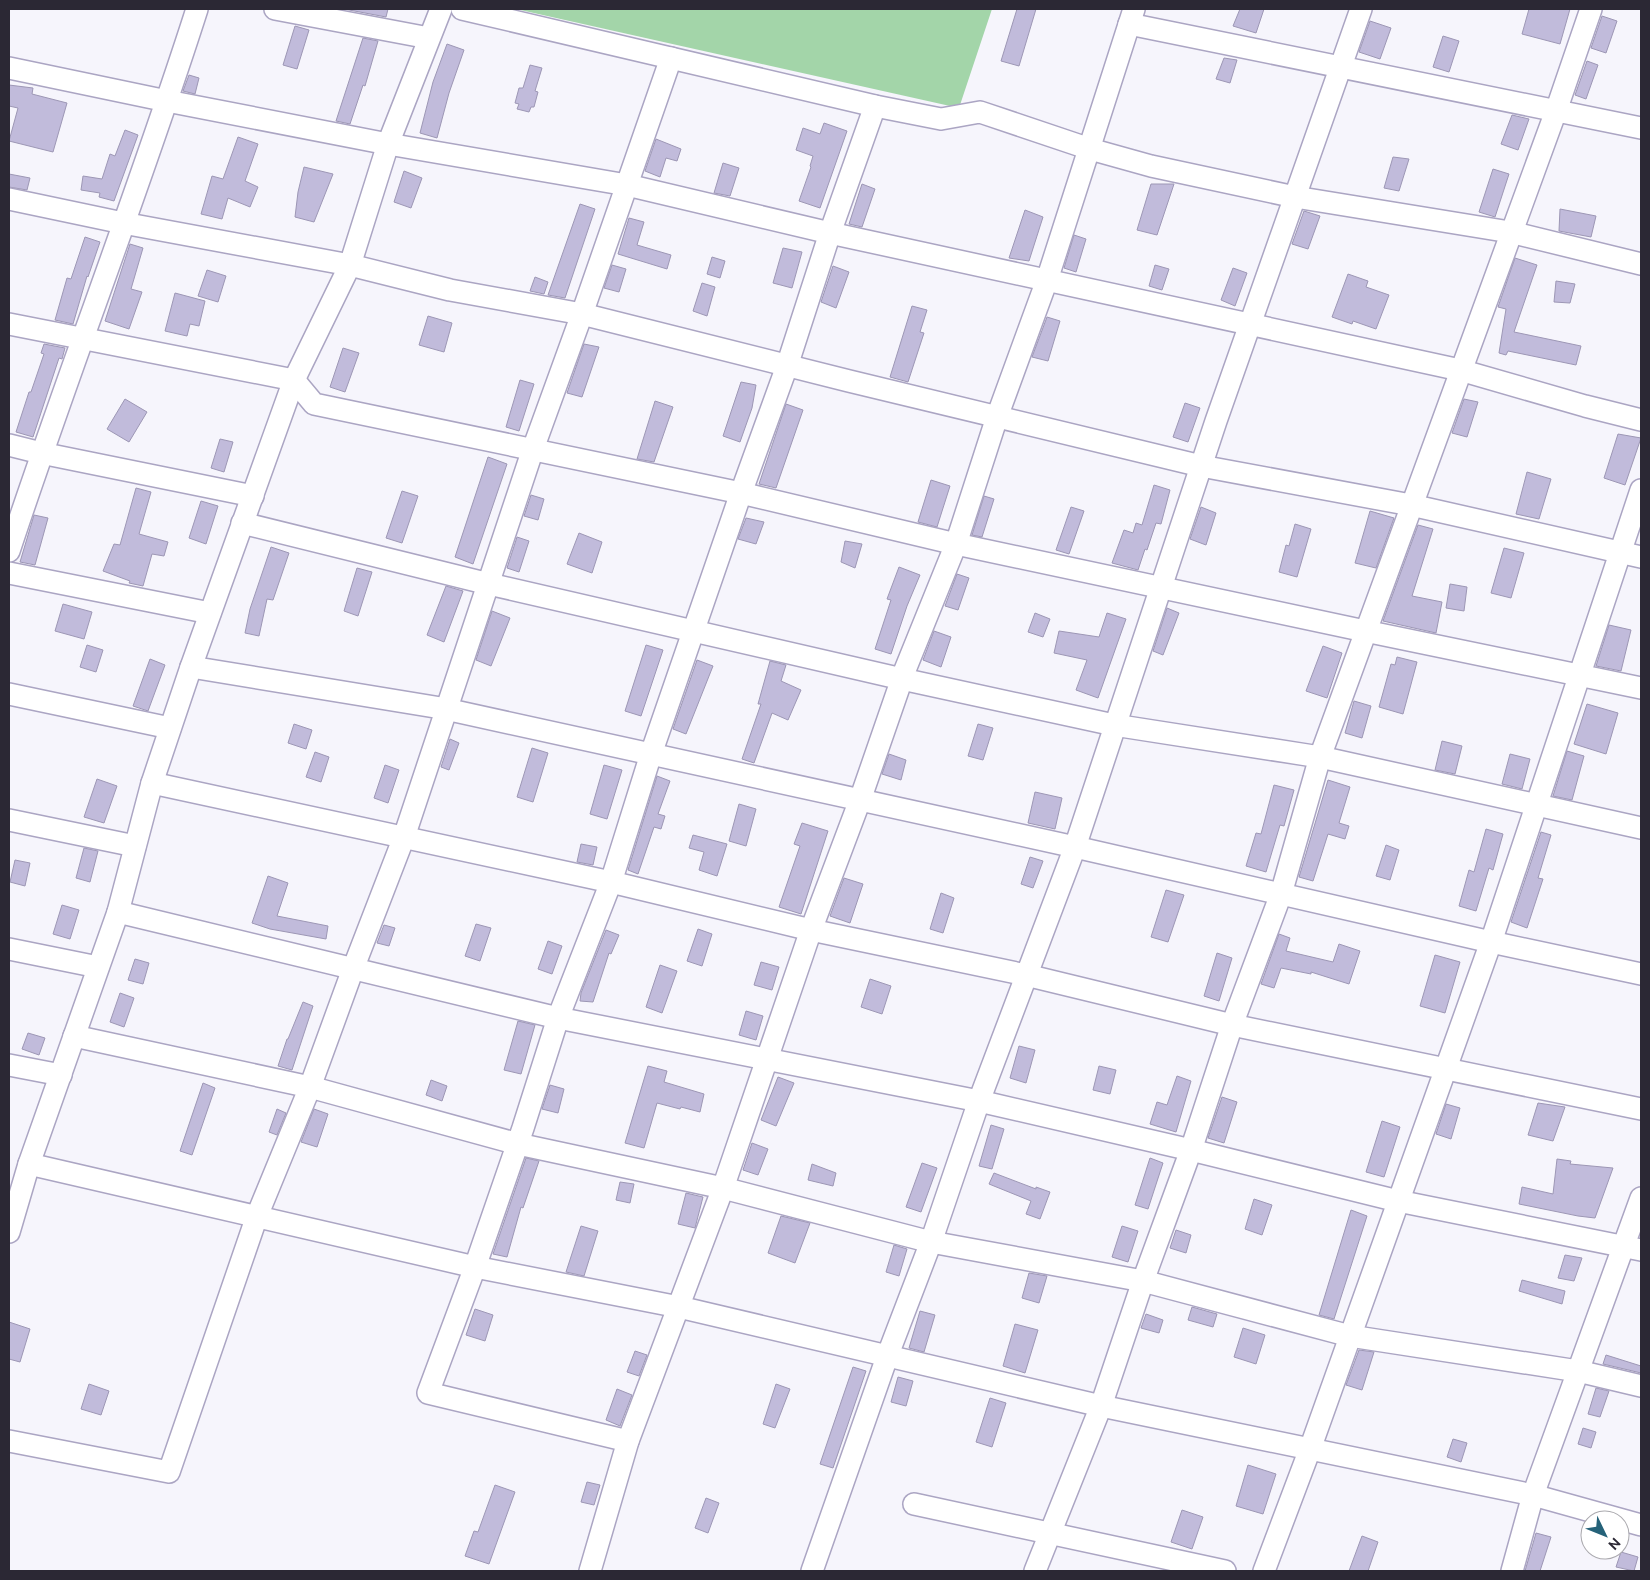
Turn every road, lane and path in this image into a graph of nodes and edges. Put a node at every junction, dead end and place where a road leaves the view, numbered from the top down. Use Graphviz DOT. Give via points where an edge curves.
graph roads {
  1 [pos="197,9"];
  2 [pos="275,9"];
  3 [pos="441,9"];
  4 [pos="462,9"];
  5 [pos="1361,9"];
  6 [pos="1591,9"];
  7 [pos="1132,17"];
  8 [pos="429,38"];
  9 [pos="671,58"];
  10 [pos="1341,66"];
  11 [pos="9,68"];
  12 [pos="167,101"];
  13 [pos="875,106"];
  14 [pos="1556,111"];
  15 [pos="1641,128"];
  16 [pos="388,144"];
  17 [pos="1090,149"];
  18 [pos="627,185"];
  19 [pos="1295,197"];
  20 [pos="9,199"];
  21 [pos="123,223"];
  22 [pos="1510,232"];
  23 [pos="830,233"];
  24 [pos="1641,264"];
  25 [pos="350,265"];
  26 [pos="1047,280"];
  27 [pos="582,314"];
  28 [pos="9,324"];
  29 [pos="1250,324"];
  30 [pos="83,338"];
  31 [pos="787,366"];
  32 [pos="1460,370"];
  33 [pos="294,380"];
  34 [pos="997,417"];
  35 [pos="1641,420"];
  36 [pos="9,445"];
  37 [pos="533,449"];
  38 [pos="41,453"];
  39 [pos="1201,466"];
  40 [pos="1641,490"];
  41 [pos="741,492"];
  42 [pos="253,496"];
  43 [pos="1411,505"];
  44 [pos="242,524"];
  45 [pos="956,544"];
  46 [pos="9,551"];
  47 [pos="1620,553"];
  48 [pos="1641,557"];
  49 [pos="9,573"];
  50 [pos="489,584"];
  51 [pos="1160,587"];
  52 [pos="210,613"];
  53 [pos="694,630"];
  54 [pos="1365,632"];
  55 [pos="190,666"];
  56 [pos="1580,676"];
  57 [pos="902,678"];
  58 [pos="1641,688"];
  59 [pos="9,694"];
  60 [pos="448,710"];
  61 [pos="1114,725"];
  62 [pos="170,728"];
  63 [pos="651,754"];
  64 [pos="1320,757"];
  65 [pos="152,783"];
  66 [pos="860,800"];
  67 [pos="1537,805"];
  68 [pos="9,820"];
  69 [pos="1641,828"];
  70 [pos="404,837"];
  71 [pos="135,846"];
  72 [pos="1075,847"];
  73 [pos="611,882"];
  74 [pos="1281,894"];
  75 [pos="118,912"];
  76 [pos="811,930"];
  77 [pos="1491,942"];
  78 [pos="9,949"];
  79 [pos="98,967"];
  80 [pos="353,969"];
  81 [pos="1641,974"];
  82 [pos="1026,975"];
  83 [pos="558,1018"];
  84 [pos="1232,1026"];
  85 [pos="74,1036"];
  86 [pos="768,1059"];
  87 [pos="9,1065"];
  88 [pos="1446,1069"];
  89 [pos="61,1074"];
  90 [pos="310,1087"];
  91 [pos="979,1101"];
  92 [pos="1641,1109"];
  93 [pos="518,1144"];
  94 [pos="1191,1150"];
  95 [pos="29,1164"];
  96 [pos="723,1188"];
  97 [pos="15,1191"];
  98 [pos="1641,1198"];
  99 [pos="1398,1201"];
  100 [pos="257,1216"];
  101 [pos="9,1232"];
  102 [pos="932,1242"];
  103 [pos="1632,1248"];
  104 [pos="475,1267"];
  105 [pos="1143,1281"];
  106 [pos="679,1307"];
  107 [pos="1350,1336"];
  108 [pos="887,1357"];
  109 [pos="1578,1371"];
  110 [pos="1641,1386"];
  111 [pos="1101,1406"];
  112 [pos="9,1441"];
  113 [pos="628,1441"];
  114 [pos="1310,1450"];
  115 [pos="1533,1495"];
  116 [pos="914,1504"];
  117 [pos="1641,1525"];
  118 [pos="1049,1534"];
  119 [pos="590,1571"];
  120 [pos="812,1571"];
  121 [pos="1035,1571"];
  122 [pos="1226,1571"];
  123 [pos="1264,1571"];
  124 [pos="1512,1571"];
  1 -- 12 [label="street"];
  2 -- 8 [label="street"];
  3 -- 8 [label="street"];
  4 -- 9 [label="street"];
  5 -- 10 [label="street"];
  6 -- 14 [label="street"];
  7 -- 10 [label="street"];
  7 -- 17 [label="street"];
  8 -- 16 [label="street"];
  9 -- 13 [label="street"];
  9 -- 18 [label="street"];
  10 -- 14 [label="street"];
  10 -- 19 [label="street"];
  11 -- 12 [label="street"];
  12 -- 16 [label="street"];
  12 -- 21 [label="street"];
  13 -- 17 [label="street" via="941,119 980,112"];
  13 -- 23 [label="street"];
  14 -- 15 [label="street"];
  14 -- 22 [label="street"];
  16 -- 18 [label="street"];
  16 -- 25 [label="street"];
  17 -- 19 [label="street" via="1151,166"];
  17 -- 26 [label="street"];
  18 -- 23 [label="street"];
  18 -- 27 [label="street"];
  19 -- 22 [label="street"];
  19 -- 29 [label="street"];
  20 -- 21 [label="street"];
  21 -- 25 [label="street"];
  21 -- 30 [label="street"];
  22 -- 24 [label="street"];
  22 -- 32 [label="street"];
  23 -- 26 [label="street"];
  23 -- 31 [label="street"];
  25 -- 27 [label="street" via="450,290"];
  25 -- 33 [label="street"];
  26 -- 29 [label="street"];
  26 -- 34 [label="street"];
  27 -- 31 [label="street"];
  27 -- 37 [label="street"];
  28 -- 30 [label="street"];
  29 -- 32 [label="street"];
  29 -- 39 [label="street"];
  30 -- 33 [label="street"];
  30 -- 38 [label="street"];
  31 -- 34 [label="street"];
  31 -- 41 [label="street"];
  32 -- 35 [label="street"];
  32 -- 43 [label="street"];
  33 -- 37 [label="street" via="314,404"];
  33 -- 42 [label="street"];
  34 -- 39 [label="street"];
  34 -- 45 [label="street"];
  36 -- 38 [label="street"];
  37 -- 41 [label="street"];
  37 -- 50 [label="street"];
  38 -- 42 [label="street"];
  38 -- 46 [label="street"];
  39 -- 43 [label="street"];
  39 -- 51 [label="street"];
  40 -- 47 [label="street"];
  41 -- 45 [label="street"];
  41 -- 53 [label="street"];
  42 -- 44 [label="street"];
  43 -- 47 [label="street"];
  43 -- 54 [label="street"];
  44 -- 50 [label="street"];
  44 -- 52 [label="street"];
  45 -- 51 [label="street"];
  45 -- 57 [label="street"];
  47 -- 48 [label="street"];
  47 -- 56 [label="street"];
  49 -- 52 [label="street"];
  50 -- 53 [label="street"];
  50 -- 60 [label="street"];
  51 -- 54 [label="street"];
  51 -- 61 [label="street"];
  52 -- 55 [label="street"];
  53 -- 57 [label="street"];
  53 -- 63 [label="street"];
  54 -- 56 [label="street"];
  54 -- 64 [label="street"];
  55 -- 60 [label="street"];
  55 -- 62 [label="street"];
  56 -- 58 [label="street"];
  56 -- 67 [label="street"];
  57 -- 61 [label="street"];
  57 -- 66 [label="street"];
  59 -- 62 [label="street"];
  60 -- 63 [label="street"];
  60 -- 70 [label="street"];
  61 -- 64 [label="street"];
  61 -- 72 [label="street"];
  62 -- 65 [label="street"];
  63 -- 66 [label="street"];
  63 -- 73 [label="street"];
  64 -- 67 [label="street"];
  64 -- 74 [label="street"];
  65 -- 70 [label="street"];
  65 -- 71 [label="street"];
  66 -- 72 [label="street"];
  66 -- 76 [label="street"];
  67 -- 69 [label="street"];
  67 -- 77 [label="street"];
  68 -- 71 [label="street"];
  70 -- 73 [label="street"];
  70 -- 80 [label="street"];
  71 -- 75 [label="street"];
  72 -- 74 [label="street"];
  72 -- 82 [label="street"];
  73 -- 76 [label="street"];
  73 -- 83 [label="street"];
  74 -- 77 [label="street"];
  74 -- 84 [label="street"];
  75 -- 79 [label="street"];
  75 -- 80 [label="street"];
  76 -- 82 [label="street"];
  76 -- 86 [label="street"];
  77 -- 81 [label="street"];
  77 -- 88 [label="street"];
  78 -- 79 [label="street"];
  79 -- 85 [label="street"];
  80 -- 83 [label="street"];
  80 -- 90 [label="street"];
  82 -- 84 [label="street"];
  82 -- 91 [label="street"];
  83 -- 86 [label="street"];
  83 -- 93 [label="street"];
  84 -- 88 [label="street"];
  84 -- 94 [label="street"];
  85 -- 89 [label="street"];
  85 -- 90 [label="street"];
  86 -- 91 [label="street"];
  86 -- 96 [label="street"];
  87 -- 89 [label="street"];
  88 -- 92 [label="street"];
  88 -- 99 [label="street"];
  89 -- 95 [label="street"];
  90 -- 93 [label="street"];
  90 -- 100 [label="street"];
  91 -- 94 [label="street"];
  91 -- 102 [label="street"];
  93 -- 96 [label="street"];
  93 -- 104 [label="street"];
  94 -- 99 [label="street"];
  94 -- 105 [label="street"];
  95 -- 97 [label="street"];
  95 -- 100 [label="street"];
  96 -- 102 [label="street"];
  96 -- 106 [label="street"];
  97 -- 101 [label="street"];
  98 -- 103 [label="street"];
  99 -- 103 [label="street"];
  99 -- 107 [label="street"];
  100 -- 104 [label="street"];
  100 -- 112 [label="street" via="169,1472"];
  102 -- 105 [label="street"];
  102 -- 108 [label="street"];
  103 -- 109 [label="street"];
  104 -- 106 [label="street"];
  104 -- 113 [label="street" via="428,1393"];
  105 -- 107 [label="street"];
  105 -- 111 [label="street"];
  106 -- 108 [label="street"];
  106 -- 113 [label="street"];
  107 -- 109 [label="street"];
  107 -- 114 [label="street"];
  108 -- 111 [label="street"];
  108 -- 120 [label="street"];
  109 -- 110 [label="street"];
  109 -- 115 [label="street"];
  111 -- 114 [label="street"];
  111 -- 118 [label="street"];
  113 -- 119 [label="street"];
  114 -- 115 [label="street"];
  114 -- 123 [label="street"];
  115 -- 117 [label="street"];
  115 -- 124 [label="street"];
  116 -- 118 [label="street"];
  118 -- 121 [label="street"];
  118 -- 122 [label="street"];
}
